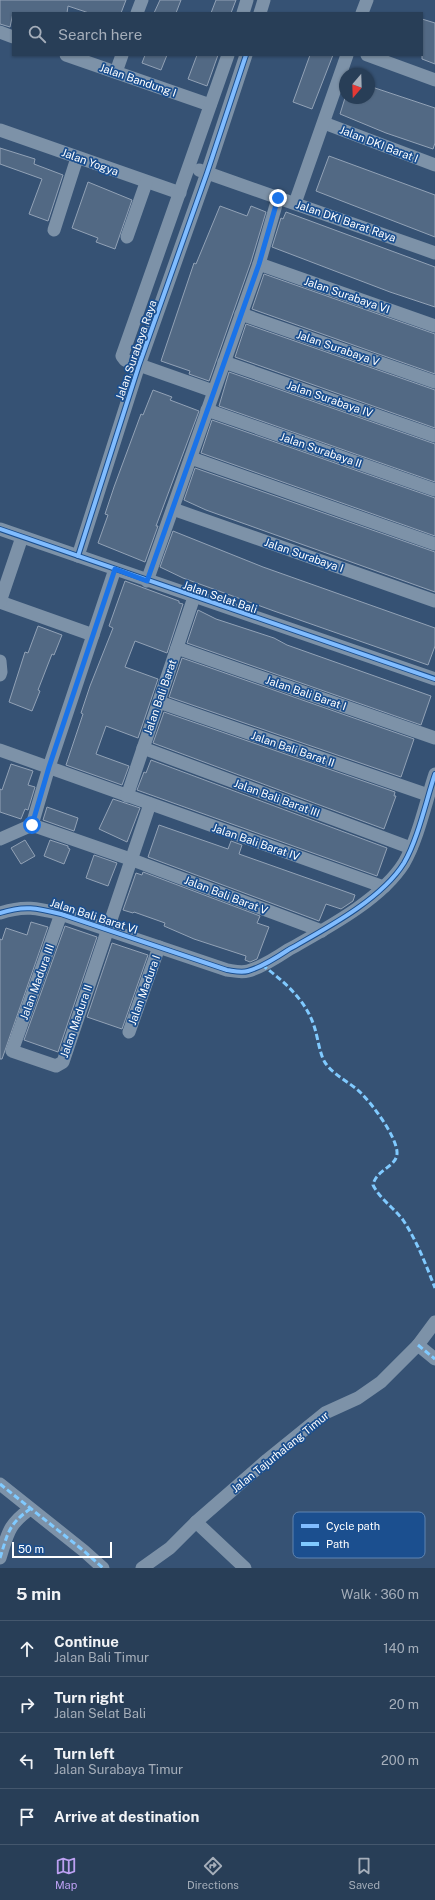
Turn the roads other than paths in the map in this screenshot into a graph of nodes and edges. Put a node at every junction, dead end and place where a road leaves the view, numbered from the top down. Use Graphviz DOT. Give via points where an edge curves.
graph roads {
  1 [pos="142,0"];
  2 [pos="247,0"];
  3 [pos="264,0"];
  4 [pos="367,0"];
  5 [pos="137,12"];
  6 [pos="243,12"];
  7 [pos="260,12"];
  8 [pos="362,12"];
  9 [pos="0,32"];
  10 [pos="12,37"];
  11 [pos="69,56"];
  12 [pos="122,56"];
  13 [pos="228,56"];
  14 [pos="246,56"];
  15 [pos="347,56"];
  16 [pos="370,56"];
  17 [pos="116,72"];
  18 [pos="435,80"];
  19 [pos="210,105"];
  20 [pos="324,123"];
  21 [pos="0,130"];
  22 [pos="77,158"];
  23 [pos="435,165"];
  24 [pos="189,167"];
  25 [pos="207,173"];
  26 [pos="146,183"];
  27 [pos="180,194"];
  28 [pos="278,198"];
  29 [pos="295,203"];
  30 [pos="54,230"];
  31 [pos="127,237"];
  32 [pos="435,252"];
  33 [pos="259,264"];
  34 [pos="241,314"];
  35 [pos="435,326"];
  36 [pos="224,362"];
  37 [pos="140,365"];
  38 [pos="435,382"];
  39 [pos="213,391"];
  40 [pos="207,410"];
  41 [pos="435,436"];
  42 [pos="190,458"];
  43 [pos="435,490"];
  44 [pos="173,509"];
  45 [pos="0,529"];
  46 [pos="22,537"];
  47 [pos="435,544"];
  48 [pos="78,556"];
  49 [pos="115,569"];
  50 [pos="147,581"];
  51 [pos="194,597"];
  52 [pos="435,601"];
  53 [pos="0,602"];
  54 [pos="93,635"];
  55 [pos="177,648"];
  56 [pos="0,661"];
  57 [pos="0,675"];
  58 [pos="435,679"];
  59 [pos="158,702"];
  60 [pos="435,738"];
  61 [pos="143,748"];
  62 [pos="0,750"];
  63 [pos="49,767"];
  64 [pos="435,774"];
  65 [pos="428,795"];
  66 [pos="127,796"];
  67 [pos="150,804"];
  68 [pos="32,825"];
  69 [pos="0,839"];
  70 [pos="411,848"];
  71 [pos="130,859"];
  72 [pos="384,887"];
  73 [pos="0,913"];
  74 [pos="61,914"];
  75 [pos="108,929"];
  76 [pos="322,931"];
  77 [pos="159,947"];
  78 [pos="129,1032"];
  79 [pos="12,1051"];
  80 [pos="435,1322"];
  81 [pos="418,1345"];
  82 [pos="435,1359"];
  83 [pos="0,1484"];
  84 [pos="30,1509"];
  85 [pos="196,1522"];
  86 [pos="0,1558"];
  87 [pos="103,1568"];
  88 [pos="142,1568"];
  89 [pos="245,1568"];
  1 -- 5 [label="street"];
  2 -- 6 [label="street"];
  3 -- 7 [label="street"];
  4 -- 8 [label="street"];
  9 -- 10 [label="street"];
  11 -- 17 [label="street, Jalan Bandung I"];
  12 -- 17 [label="street"];
  13 -- 19 [label="street"];
  14 -- 25 [label="street, Jalan Surabaya Raya"];
  15 -- 20 [label="street"];
  16 -- 18 [label="street"];
  17 -- 19 [label="street, Jalan Bandung I"];
  19 -- 24 [label="street"];
  20 -- 23 [label="street, Jalan DKI Barat I"];
  20 -- 29 [label="street"];
  21 -- 22 [label="street, Jalan Yogya"];
  22 -- 26 [label="street, Jalan Yogya"];
  22 -- 30 [label="street"];
  24 -- 25 [label="street, Jalan DKI Barat Raya"];
  24 -- 27 [label="street"];
  25 -- 28 [label="street, Jalan DKI Barat Raya"];
  25 -- 37 [label="street, Jalan Surabaya Raya"];
  26 -- 27 [label="street, Jalan Yogya"];
  26 -- 31 [label="street"];
  27 -- 37 [label="street" via="122,356 125,360"];
  28 -- 29 [label="street, Jalan DKI Barat Raya"];
  28 -- 33 [label="street"];
  29 -- 32 [label="street, Jalan DKI Barat Raya"];
  33 -- 34 [label="street"];
  33 -- 35 [label="street, Jalan Surabaya VI"];
  34 -- 36 [label="street"];
  34 -- 38 [label="street, Jalan Surabaya V"];
  36 -- 39 [label="street"];
  36 -- 41 [label="street, Jalan Surabaya IV"];
  37 -- 39 [label="street"];
  37 -- 48 [label="street, Jalan Surabaya Raya"];
  39 -- 40 [label="street"];
  40 -- 42 [label="street"];
  40 -- 43 [label="street, Jalan Surabaya II"];
  42 -- 44 [label="street"];
  42 -- 47 [label="street"];
  44 -- 50 [label="street"];
  44 -- 52 [label="street, Jalan Surabaya I"];
  45 -- 46 [label="street, Jalan Selat Bali"];
  46 -- 48 [label="street, Jalan Selat Bali"];
  46 -- 53 [label="street"];
  48 -- 49 [label="street, Jalan Selat Bali"];
  49 -- 50 [label="street, Jalan Selat Bali"];
  49 -- 54 [label="street"];
  50 -- 51 [label="street, Jalan Selat Bali"];
  51 -- 55 [label="street, Jalan Bali Barat"];
  51 -- 58 [label="street, Jalan Selat Bali"];
  53 -- 54 [label="street"];
  54 -- 63 [label="street"];
  55 -- 59 [label="street, Jalan Bali Barat"];
  55 -- 60 [label="street, Jalan Bali Barat I"];
  56 -- 57 [label="street"];
  59 -- 61 [label="street, Jalan Bali Barat"];
  59 -- 65 [label="street, Jalan Bali Barat II"];
  61 -- 66 [label="street, Jalan Bali Barat"];
  61 -- 70 [label="street, Jalan Bali Barat III"];
  62 -- 63 [label="street, Jalan Bali Barat IV"];
  63 -- 66 [label="street, Jalan Bali Barat IV"];
  63 -- 68 [label="street"];
  64 -- 65 [label="street, Jalan Bali Barat VI"];
  65 -- 70 [label="street, Jalan Bali Barat VI"];
  66 -- 67 [label="street, Jalan Bali Barat IV"];
  67 -- 71 [label="street, Jalan Madura II"];
  67 -- 72 [label="street, Jalan Bali Barat IV"];
  68 -- 69 [label="street"];
  68 -- 71 [label="street, Jalan Bali Barat V"];
  70 -- 72 [label="street, Jalan Bali Barat VI" via="404,863"];
  71 -- 75 [label="street, Jalan Madura II"];
  71 -- 76 [label="street, Jalan Bali Barat V"];
  72 -- 76 [label="street, Jalan Bali Barat VI"];
  73 -- 74 [label="street, Jalan Bali Barat VI" via="34,907"];
  74 -- 75 [label="street, Jalan Bali Barat VI"];
  74 -- 79 [label="street, Jalan Madura III"];
  75 -- 77 [label="street, Jalan Bali Barat VI"];
  75 -- 79 [label="street, Jalan Madura II" via="63,1062 56,1066"];
  76 -- 77 [label="street, Jalan Bali Barat VI" via="247,972 227,970"];
  77 -- 78 [label="street, Jalan Madura I"];
  80 -- 81 [label="street, Jalan Tajurhalang Timur"];
  81 -- 82 [label="street"];
  81 -- 85 [label="street, Jalan Tajurhalang Timur" via="381,1382 358,1398 325,1413"];
  83 -- 84 [label="street"];
  84 -- 86 [label="street" via="15,1520"];
  84 -- 87 [label="street"];
  85 -- 88 [label="street, Jalan Tajurhalang Timur" via="170,1548"];
  85 -- 89 [label="street"];
}
